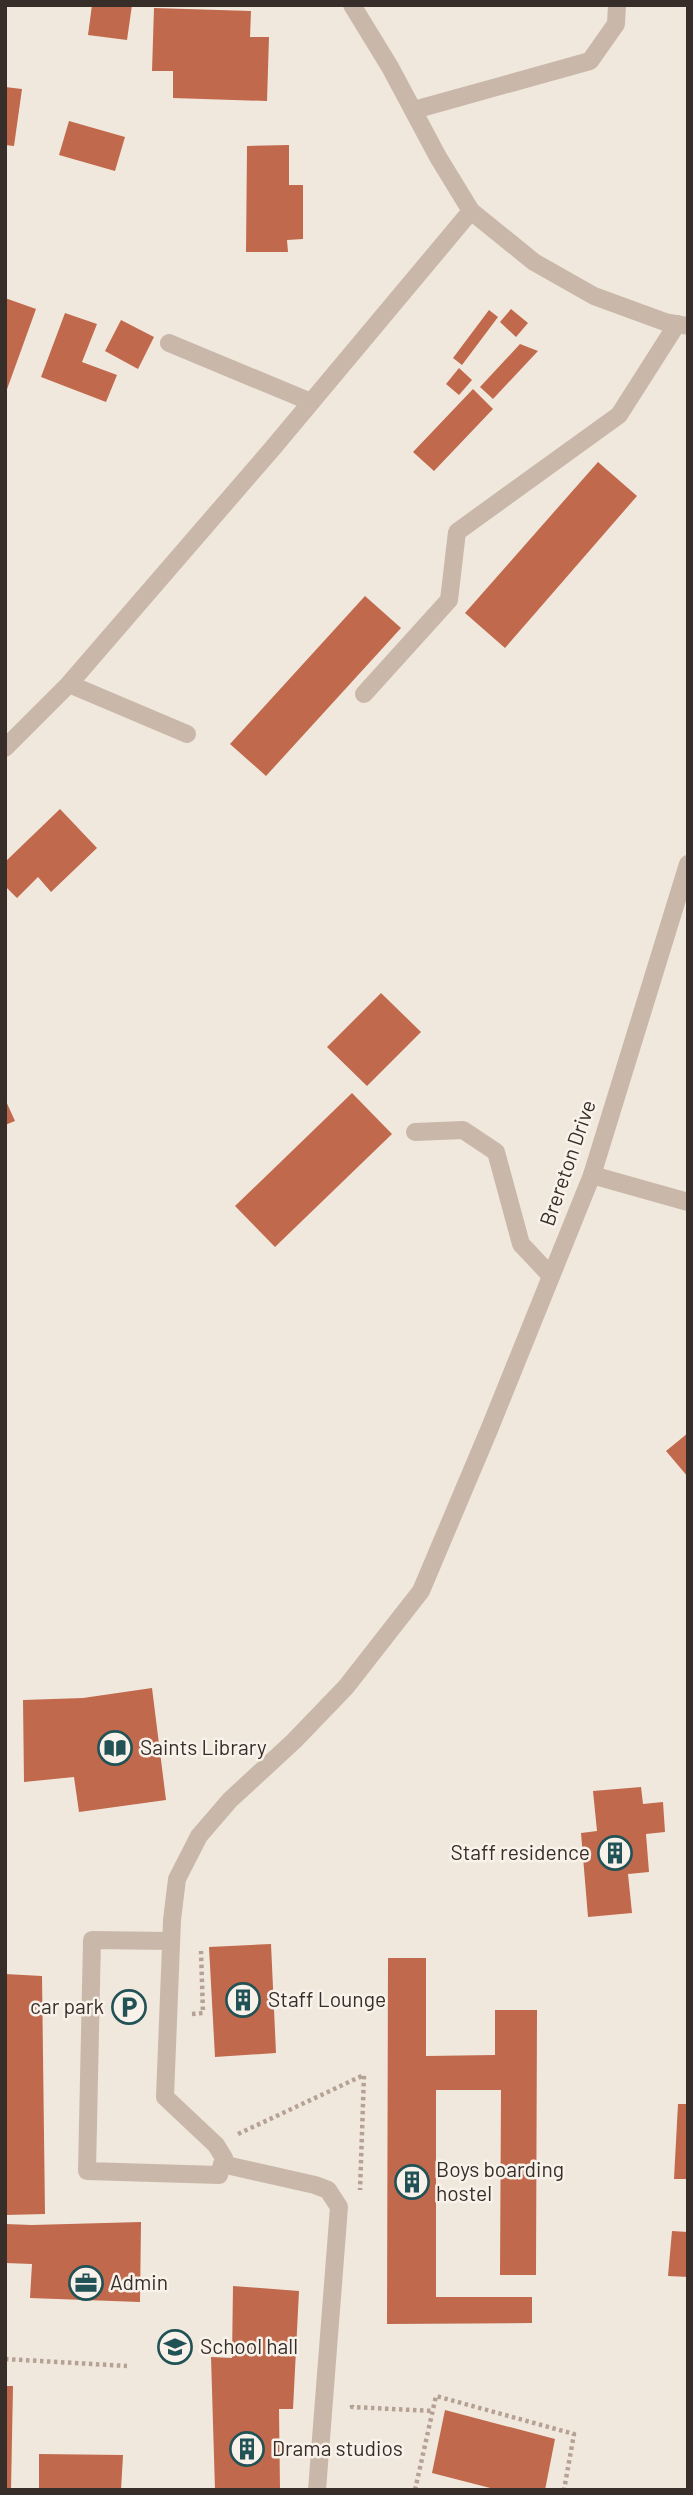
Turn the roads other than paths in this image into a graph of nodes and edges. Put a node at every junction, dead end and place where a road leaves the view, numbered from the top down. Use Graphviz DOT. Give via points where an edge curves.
graph roads {
  1 [pos="352,5"];
  2 [pos="617,5"];
  3 [pos="414,110"];
  4 [pos="471,211"];
  5 [pos="682,325"];
  6 [pos="169,342"];
  7 [pos="312,402"];
  8 [pos="69,684"];
  9 [pos="364,694"];
  10 [pos="187,734"];
  11 [pos="5,748"];
  12 [pos="688,864"];
  13 [pos="415,1132"];
  14 [pos="592,1175"];
  15 [pos="688,1202"];
  16 [pos="551,1276"];
  17 [pos="171,1941"];
  18 [pos="222,2164"];
  19 [pos="317,2490"];
  1 -- 3 [label="street"];
  2 -- 3 [label="street" via="616,24 590,61"];
  3 -- 4 [label="street"];
  4 -- 5 [label="street" via="534,262 594,296"];
  4 -- 7 [label="street"];
  5 -- 9 [label="street" via="619,415 457,533 449,600"];
  6 -- 7 [label="street"];
  7 -- 8 [label="street"];
  8 -- 10 [label="street"];
  8 -- 11 [label="street"];
  12 -- 14 [label="street, Brereton Drive"];
  13 -- 16 [label="street" via="463,1130 496,1152 521,1244"];
  14 -- 15 [label="street"];
  14 -- 16 [label="street, Brereton Drive"];
  16 -- 17 [label="street, Brereton Drive" via="421,1591 346,1687 199,1836 177,1879"];
  17 -- 18 [label="street, Brereton Drive" via="164,2097 216,2145 224,2158"];
  17 -- 18 [label="street" via="92,1940 87,2171 219,2175"];
  18 -- 19 [label="street" via="328,2190 339,2207"];
}
